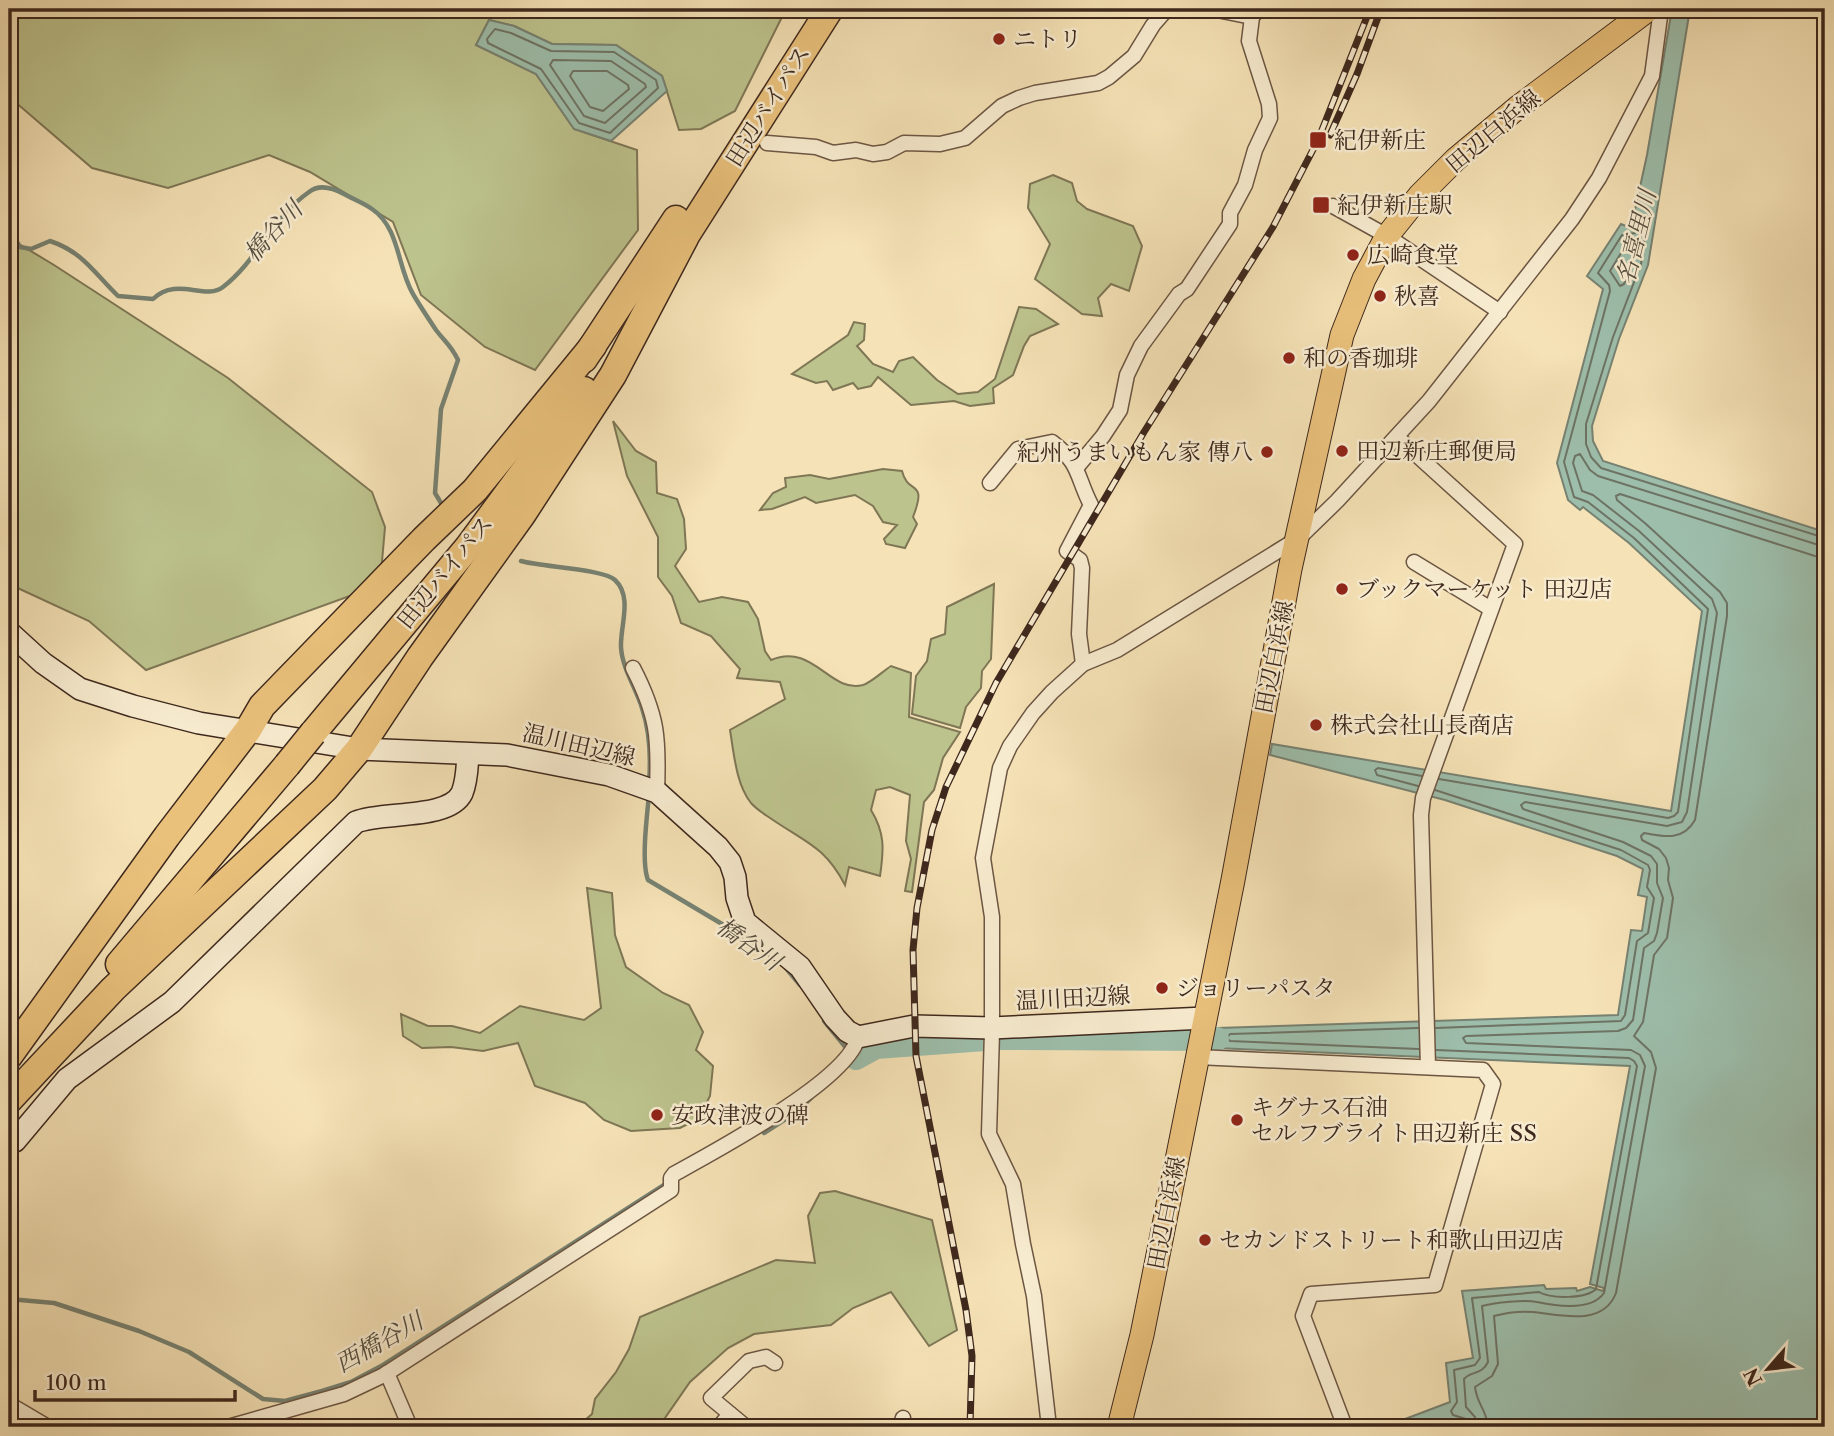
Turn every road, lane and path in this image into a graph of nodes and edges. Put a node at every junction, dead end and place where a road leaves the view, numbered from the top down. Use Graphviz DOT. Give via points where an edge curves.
graph roads {
  1 [pos="809,9"];
  2 [pos="830,9"];
  3 [pos="1167,9"];
  4 [pos="1212,9"];
  5 [pos="1649,9"];
  6 [pos="1661,9"];
  7 [pos="1256,13"];
  8 [pos="767,143"];
  9 [pos="1333,206"];
  10 [pos="1387,236"];
  11 [pos="685,238"];
  12 [pos="1500,312"];
  13 [pos="593,346"];
  14 [pos="1396,437"];
  15 [pos="1077,467"];
  16 [pos="990,483"];
  17 [pos="1298,538"];
  18 [pos="1415,562"];
  19 [pos="1491,609"];
  20 [pos="9,632"];
  21 [pos="1083,664"];
  22 [pos="633,668"];
  23 [pos="248,730"];
  24 [pos="305,730"];
  25 [pos="359,749"];
  26 [pos="468,755"];
  27 [pos="280,760"];
  28 [pos="648,789"];
  29 [pos="1205,1021"];
  30 [pos="992,1030"];
  31 [pos="857,1041"];
  32 [pos="1198,1054"];
  33 [pos="9,1056"];
  34 [pos="1428,1067"];
  35 [pos="9,1068"];
  36 [pos="9,1098"];
  37 [pos="9,1136"];
  38 [pos="775,1363"];
  39 [pos="387,1373"];
  40 [pos="9,1404"];
  41 [pos="730,1414"];
  42 [pos="273,1416"];
  43 [pos="48,1427"];
  44 [pos="229,1427"];
  45 [pos="259,1427"];
  46 [pos="410,1427"];
  47 [pos="719,1427"];
  48 [pos="746,1427"];
  49 [pos="1049,1427"];
  50 [pos="1119,1427"];
  51 [pos="1345,1427"];
  1 -- 13 [label="highway, 田辺バイパス"];
  2 -- 11 [label="highway, 田辺バイパス"];
  3 -- 8 [label="street" via="1134,56 1110,77 1018,98 965,138 940,144 904,143 873,154"];
  4 -- 7 [label="street"];
  5 -- 10 [label="main road, 田辺白浜線" via="1456,159"];
  6 -- 12 [label="street" via="1652,76 1627,126 1572,219"];
  7 -- 15 [label="street" via="1250,41 1270,118 1245,185 1230,213 1230,223 1187,289 1141,346 1127,375 1119,410"];
  9 -- 10 [label="street"];
  10 -- 12 [label="street"];
  10 -- 17 [label="main road, 田辺白浜線" via="1342,335"];
  11 -- 24 [label="highway, 田辺バイパス" via="603,365 490,517"];
  11 -- 25 [label="highway" via="613,375 515,526"];
  12 -- 14 [label="street"];
  13 -- 23 [label="highway" via="475,490 262,706"];
  13 -- 24 [label="highway, 田辺バイパス"];
  14 -- 17 [label="street"];
  14 -- 19 [label="street" via="1515,544"];
  15 -- 16 [label="street" via="1052,442 1018,449"];
  15 -- 21 [label="street" via="1091,505 1067,551 1080,560 1082,568 1079,634"];
  17 -- 21 [label="street" via="1117,650"];
  17 -- 29 [label="main road, 田辺白浜線"];
  18 -- 19 [label="street"];
  19 -- 34 [label="street" via="1423,798"];
  20 -- 23 [label="main road, 温川田辺線" via="80,689 199,723"];
  21 -- 30 [label="street" via="1033,713 1000,768 983,858 992,917"];
  22 -- 28 [label="street" via="647,696 659,747"];
  23 -- 25 [label="main road, 温川田辺線"];
  23 -- 33 [label="highway"];
  24 -- 27 [label="highway, 田辺バイパス, bridge"];
  25 -- 26 [label="main road, 温川田辺線"];
  25 -- 36 [label="highway" via="325,789 113,989"];
  26 -- 28 [label="main road, 温川田辺線" via="545,761 610,775"];
  26 -- 37 [label="main road" via="466,778 456,801 433,811 356,822 172,1002 67,1079 15,1141"];
  27 -- 35 [label="highway, 田辺バイパス"];
  27 -- 36 [label="highway, 田辺バイパス"];
  28 -- 31 [label="main road, 温川田辺線" via="718,847 730,862 745,922 800,967"];
  29 -- 30 [label="main road, 温川田辺線"];
  29 -- 32 [label="main road, 田辺白浜線"];
  30 -- 31 [label="main road, 温川田辺線" via="914,1026"];
  30 -- 49 [label="street" via="989,1134 1013,1184 1034,1296"];
  31 -- 39 [label="street" via="842,1062 768,1121 674,1174 670,1190"];
  32 -- 34 [label="street"];
  32 -- 50 [label="main road, 田辺白浜線"];
  34 -- 51 [label="street" via="1483,1070 1493,1084 1436,1285 1311,1294 1303,1316"];
  38 -- 41 [label="street" via="766,1357 749,1361 711,1398"];
  39 -- 42 [label="street" via="344,1394"];
  39 -- 46 [label="street"];
  40 -- 43 [label="street"];
  41 -- 47 [label="street"];
  41 -- 48 [label="street"];
  42 -- 44 [label="street"];
  42 -- 45 [label="street"];
}
